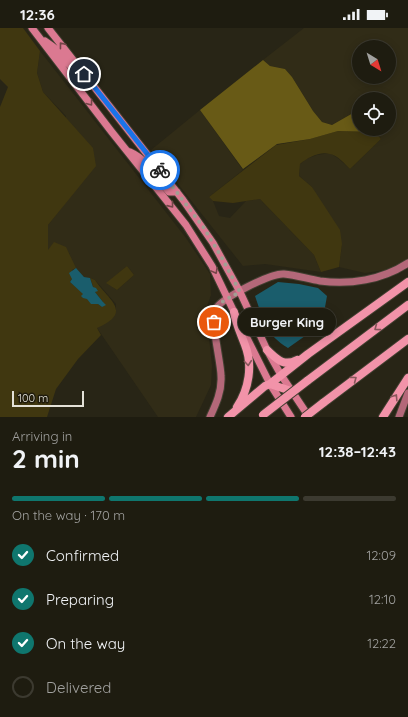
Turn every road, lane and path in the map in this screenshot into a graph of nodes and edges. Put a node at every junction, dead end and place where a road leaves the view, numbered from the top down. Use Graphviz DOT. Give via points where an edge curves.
graph roads {
  1 [pos="32,28"];
  2 [pos="48,28"];
  3 [pos="38,36"];
  4 [pos="82,71"];
  5 [pos="128,151"];
  6 [pos="177,192"];
  7 [pos="408,263"];
  8 [pos="408,282"];
  9 [pos="240,292"];
  10 [pos="228,299"];
  11 [pos="408,305"];
  12 [pos="234,312"];
  13 [pos="408,339"];
  14 [pos="267,350"];
  15 [pos="308,354"];
  16 [pos="281,375"];
  17 [pos="408,378"];
  18 [pos="270,384"];
  19 [pos="291,391"];
  20 [pos="408,393"];
  21 [pos="229,416"];
  22 [pos="262,416"];
  23 [pos="210,417"];
  24 [pos="291,417"];
  25 [pos="305,417"];
  26 [pos="309,417"];
  27 [pos="383,417"];
  28 [pos="399,417"];
  1 -- 3 [label="main road"];
  4 -- 2 [label="main road, one-way"];
  3 -- 4 [label="main road" via="57,50 70,67"];
  3 -- 5 [label="main road, one-way"];
  4 -- 6 [label="main road"];
  5 -- 6 [label="main road" via="145,161 169,192"];
  5 -- 10 [label="main road, one-way" via="186,225 212,266"];
  6 -- 9 [label="main road" via="213,243"];
  7 -- 9 [label="street" via="383,276 340,283 284,274 274,275"];
  8 -- 15 [label="highway"];
  9 -- 10 [label="street"];
  9 -- 14 [label="main road"];
  10 -- 12 [label="main road"];
  10 -- 23 [label="street" via="220,304 214,313 222,378 218,401"];
  11 -- 22 [label="highway, one-way, bridge"];
  12 -- 18 [label="main road"];
  12 -- 21 [label="highway, one-way" via="246,346 249,371 244,394"];
  25 -- 13 [label="highway, one-way, bridge"];
  14 -- 15 [label="highway" via="286,363"];
  14 -- 16 [label="main road"];
  15 -- 16 [label="highway"];
  16 -- 18 [label="highway"];
  16 -- 19 [label="main road"];
  27 -- 17 [label="highway, one-way"];
  18 -- 19 [label="highway"];
  18 -- 21 [label="highway" via="264,386"];
  18 -- 24 [label="main road"];
  19 -- 26 [label="main road"];
  20 -- 28 [label="street"];
}
